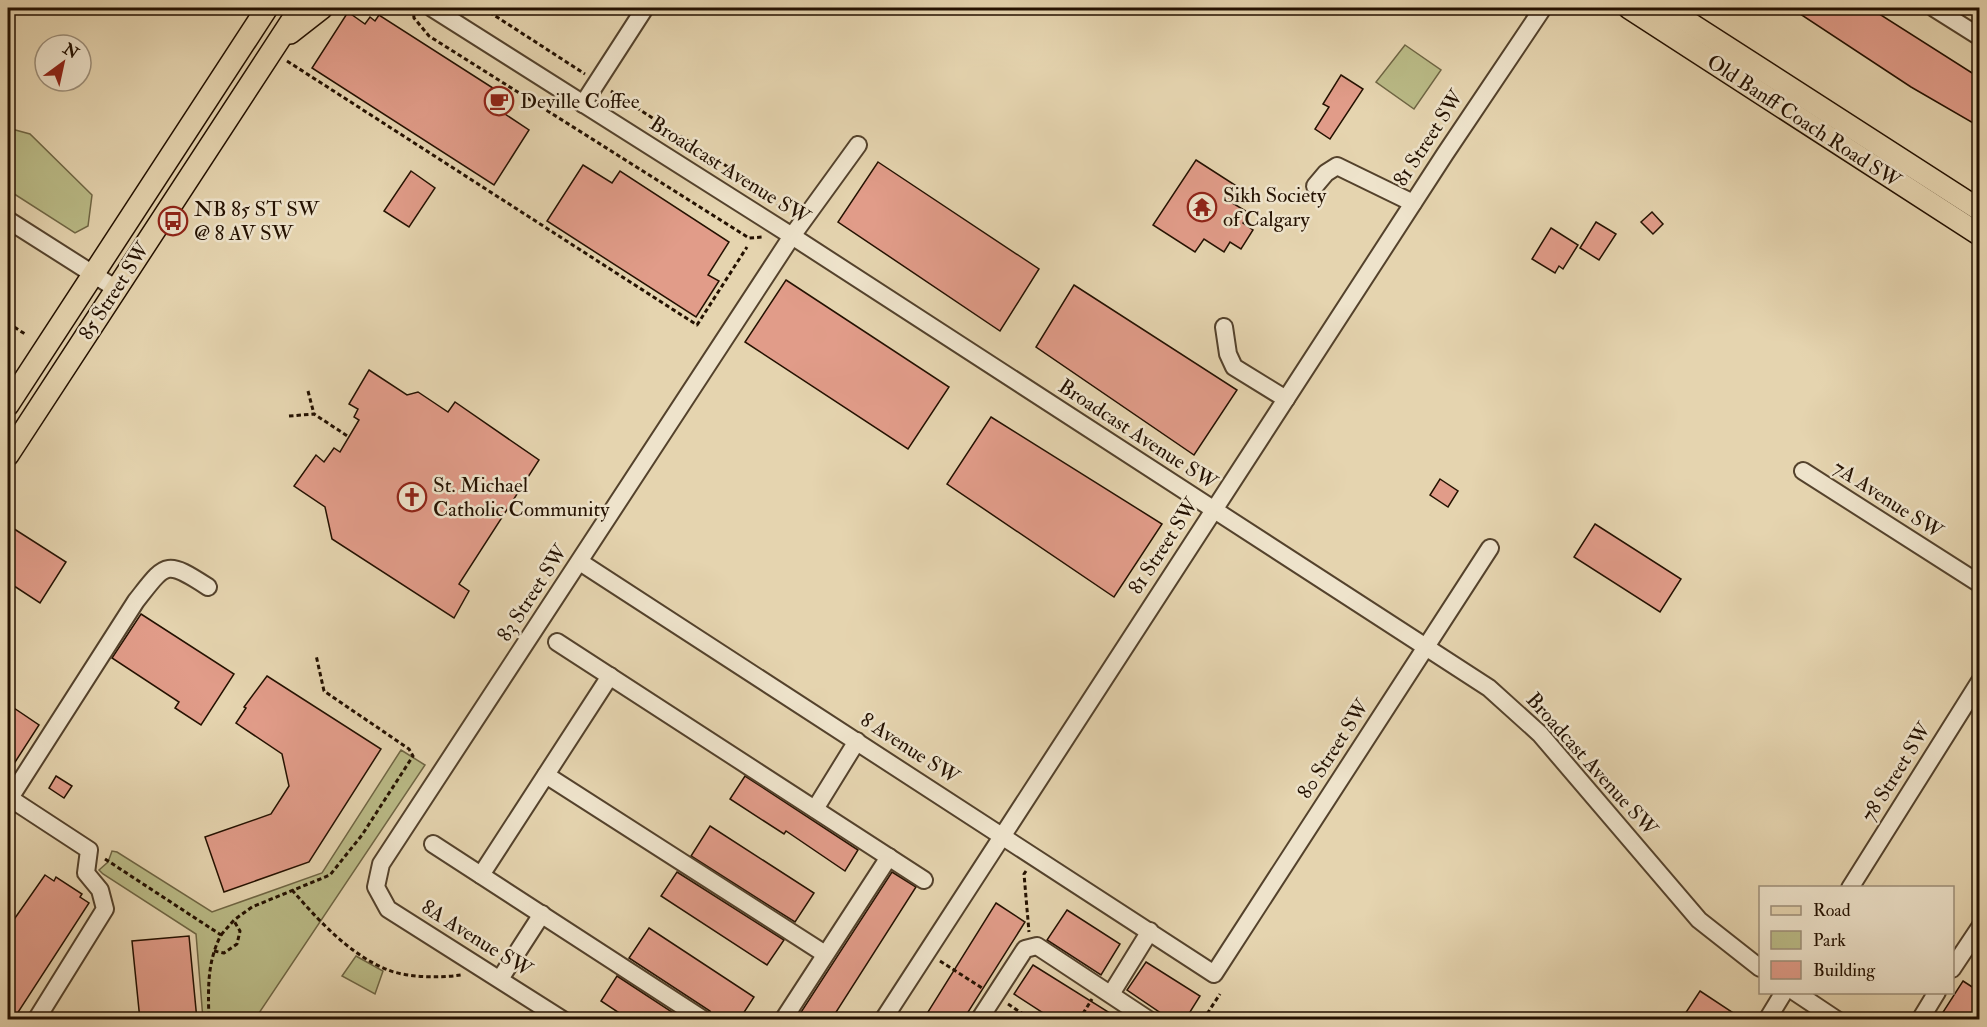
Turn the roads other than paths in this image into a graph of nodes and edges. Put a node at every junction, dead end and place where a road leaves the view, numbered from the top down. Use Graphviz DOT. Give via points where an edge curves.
graph roads {
  1 [pos="267,8"];
  2 [pos="300,8"];
  3 [pos="322,8"];
  4 [pos="432,8"];
  5 [pos="645,8"];
  6 [pos="1543,8"];
  7 [pos="1629,8"];
  8 [pos="1666,8"];
  9 [pos="1938,9"];
  10 [pos="1980,37"];
  11 [pos="280,52"];
  12 [pos="583,104"];
  13 [pos="858,145"];
  14 [pos="1315,186"];
  15 [pos="1413,203"];
  16 [pos="1980,210"];
  17 [pos="8,220"];
  18 [pos="1980,235"];
  19 [pos="792,236"];
  20 [pos="92,274"];
  21 [pos="115,288"];
  22 [pos="1224,327"];
  23 [pos="1286,399"];
  24 [pos="8,405"];
  25 [pos="8,455"];
  26 [pos="1803,471"];
  27 [pos="1213,510"];
  28 [pos="1490,548"];
  29 [pos="580,562"];
  30 [pos="1980,584"];
  31 [pos="208,587"];
  32 [pos="557,642"];
  33 [pos="1426,646"];
  34 [pos="610,676"];
  35 [pos="1980,681"];
  36 [pos="857,741"];
  37 [pos="546,775"];
  38 [pos="8,798"];
  39 [pos="815,809"];
  40 [pos="1001,835"];
  41 [pos="433,844"];
  42 [pos="889,857"];
  43 [pos="481,875"];
  44 [pos="924,880"];
  45 [pos="1851,886"];
  46 [pos="376,887"];
  47 [pos="542,915"];
  48 [pos="1980,927"];
  49 [pos="1150,931"];
  50 [pos="825,954"];
  51 [pos="1759,966"];
  52 [pos="1954,967"];
  53 [pos="1214,974"];
  54 [pos="500,979"];
  55 [pos="1111,994"];
  56 [pos="1783,994"];
  57 [pos="1797,994"];
  58 [pos="1936,994"];
  59 [pos="36,1020"];
  60 [pos="563,1020"];
  61 [pos="704,1020"];
  62 [pos="783,1020"];
  63 [pos="883,1020"];
  64 [pos="978,1020"];
  65 [pos="1149,1020"];
  66 [pos="1767,1020"];
  67 [pos="1837,1020"];
  68 [pos="1920,1020"];
  1 -- 20 [label="main road, 85 Street SW"];
  2 -- 11 [label="main road, 85 Street SW"];
  3 -- 11 [label="main road"];
  4 -- 12 [label="street, Broadcast Avenue SW"];
  5 -- 12 [label="street"];
  6 -- 15 [label="street, 81 Street SW"];
  7 -- 18 [label="main road, Old Banff Coach Road SW"];
  8 -- 16 [label="main road, Old Banff Coach Road SW"];
  9 -- 10 [label="street"];
  11 -- 21 [label="main road, 85 Street SW"];
  12 -- 19 [label="street, Broadcast Avenue SW"];
  13 -- 19 [label="street, 83 Street SW"];
  14 -- 15 [label="street" via="1337,166"];
  15 -- 23 [label="street, 81 Street SW"];
  17 -- 20 [label="street"];
  19 -- 27 [label="street, Broadcast Avenue SW"];
  19 -- 29 [label="street, 83 Street SW"];
  20 -- 21 [label="street"];
  20 -- 24 [label="main road, 85 Street SW"];
  21 -- 25 [label="main road, 85 Street SW"];
  22 -- 23 [label="street" via="1234,367"];
  23 -- 27 [label="street, 81 Street SW"];
  26 -- 30 [label="street, 7A Avenue SW"];
  27 -- 33 [label="street, Broadcast Avenue SW"];
  27 -- 40 [label="street, 81 Street SW"];
  28 -- 33 [label="street, 80 Street SW"];
  29 -- 36 [label="street, 8 Avenue SW"];
  29 -- 46 [label="street, 83 Street SW" via="381,864"];
  31 -- 38 [label="street" via="184,571 172,567 160,570"];
  32 -- 34 [label="street"];
  33 -- 51 [label="street, Broadcast Avenue SW" via="1489,688 1540,734 1699,920"];
  33 -- 53 [label="street, 80 Street SW"];
  34 -- 37 [label="street"];
  34 -- 39 [label="street"];
  35 -- 45 [label="street, 78 Street SW"];
  36 -- 39 [label="street"];
  36 -- 40 [label="street, 8 Avenue SW"];
  37 -- 43 [label="street"];
  37 -- 50 [label="street"];
  38 -- 59 [label="street" via="89,850 86,873 100,890 105,909"];
  39 -- 42 [label="street"];
  40 -- 49 [label="street, 8 Avenue SW"];
  40 -- 63 [label="street, 81 Street SW"];
  41 -- 43 [label="street"];
  42 -- 44 [label="street"];
  42 -- 50 [label="street"];
  43 -- 47 [label="street"];
  46 -- 54 [label="street, 8A Avenue SW" via="388,909"];
  47 -- 54 [label="street"];
  47 -- 61 [label="street"];
  48 -- 52 [label="street"];
  49 -- 53 [label="street, 8 Avenue SW"];
  49 -- 55 [label="street"];
  50 -- 62 [label="street"];
  54 -- 60 [label="street, 8A Avenue SW"];
  55 -- 64 [label="street" via="1044,949 1030,946"];
  55 -- 65 [label="street"];
  56 -- 66 [label="street"];
  57 -- 67 [label="street"];
  58 -- 68 [label="street"];
}
